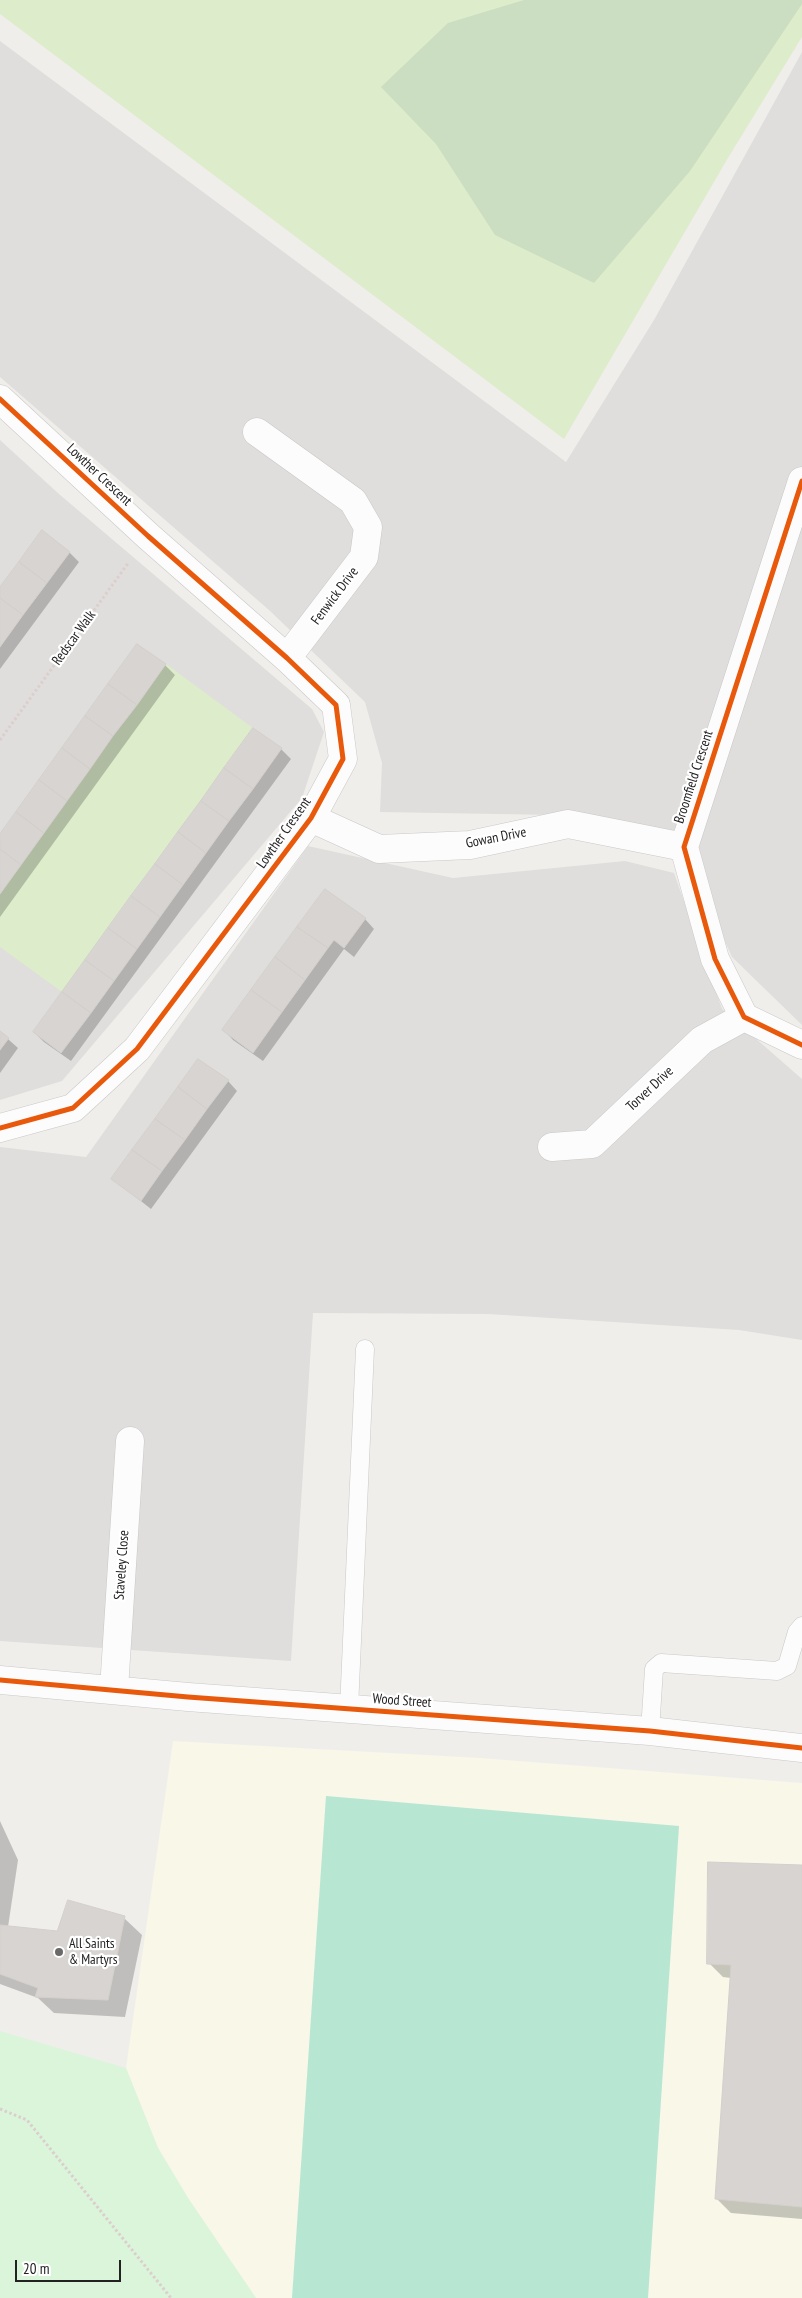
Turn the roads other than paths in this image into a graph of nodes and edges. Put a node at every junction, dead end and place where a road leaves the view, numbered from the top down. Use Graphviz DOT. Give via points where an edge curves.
graph roads {
  1 [pos="0,398"];
  2 [pos="257,432"];
  3 [pos="802,481"];
  4 [pos="288,658"];
  5 [pos="311,818"];
  6 [pos="684,846"];
  7 [pos="744,1017"];
  8 [pos="802,1045"];
  9 [pos="0,1128"];
  10 [pos="552,1147"];
  11 [pos="365,1349"];
  12 [pos="130,1441"];
  13 [pos="802,1626"];
  14 [pos="0,1680"];
  15 [pos="114,1689"];
  16 [pos="349,1708"];
  17 [pos="650,1731"];
  18 [pos="802,1748"];
  1 -- 4 [label="street, Lowther Crescent" via="148,536"];
  2 -- 4 [label="street, Fenwick Drive" via="353,501 368,527 364,557"];
  3 -- 6 [label="street, Broomfield Crescent"];
  4 -- 5 [label="street, Lowther Crescent" via="336,705 343,759"];
  5 -- 6 [label="street, Gowan Drive" via="379,849 470,844 568,824"];
  5 -- 9 [label="street, Lowther Crescent" via="137,1049 74,1108"];
  6 -- 7 [label="street" via="715,959"];
  7 -- 8 [label="street"];
  7 -- 10 [label="street, Torver Drive" via="702,1040 592,1144"];
  11 -- 16 [label="lane"];
  12 -- 15 [label="street, Staveley Close"];
  13 -- 17 [label="lane" via="786,1666 777,1671 661,1663 654,1669"];
  14 -- 15 [label="street, Wood Street"];
  15 -- 16 [label="street, Wood Street"];
  16 -- 17 [label="street, Wood Street"];
  17 -- 18 [label="street, Wood Street"];
}
